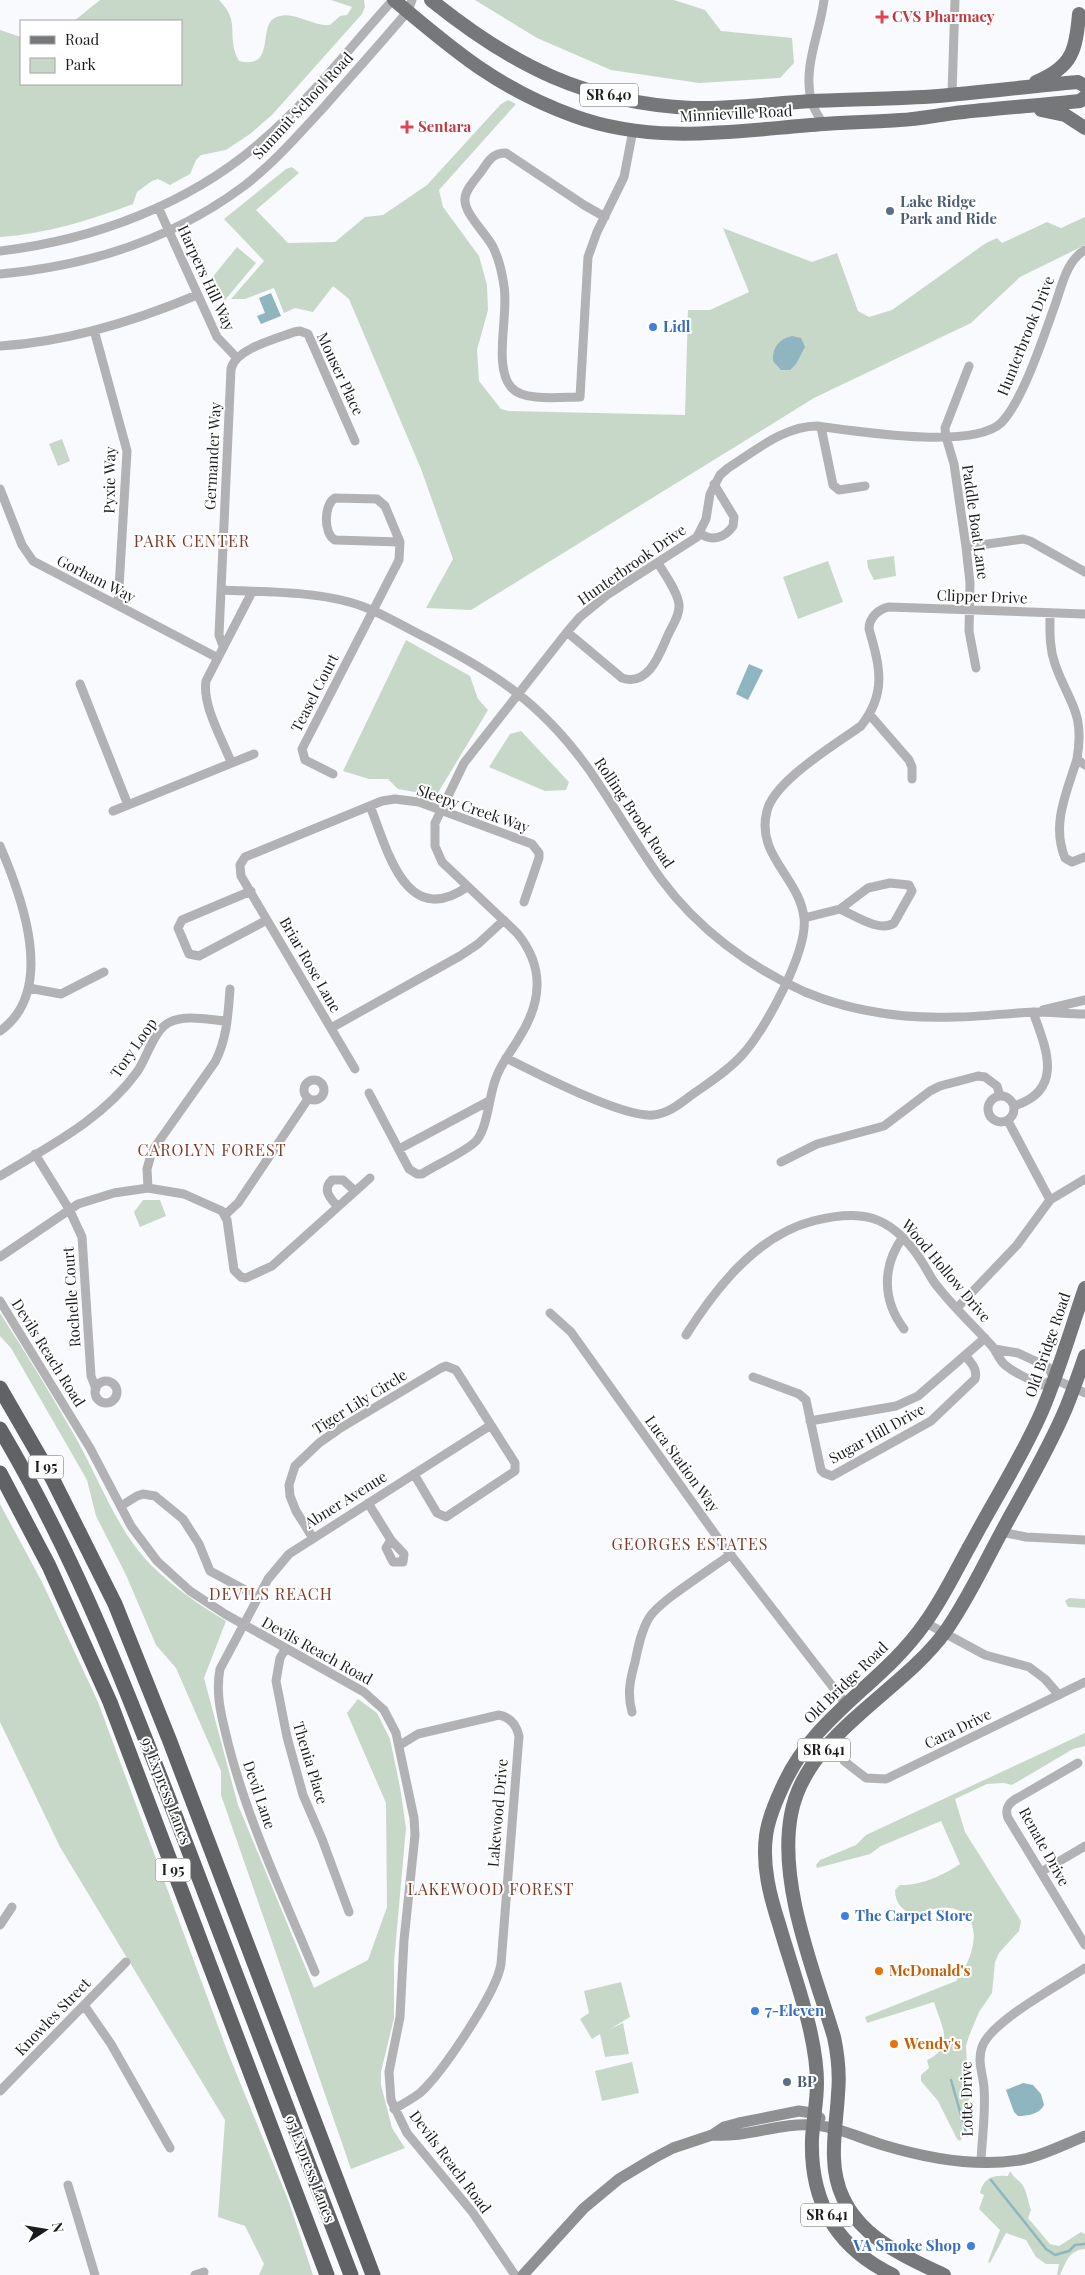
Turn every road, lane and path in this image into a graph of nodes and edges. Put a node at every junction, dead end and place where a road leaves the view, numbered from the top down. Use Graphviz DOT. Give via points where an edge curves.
graph roads {
  1 [pos="394,0"];
  2 [pos="431,0"];
  3 [pos="824,0"];
  4 [pos="955,0"];
  5 [pos="410,6"];
  6 [pos="1079,7"];
  7 [pos="1085,44"];
  8 [pos="1026,86"];
  9 [pos="1085,86"];
  10 [pos="952,94"];
  11 [pos="1085,97"];
  12 [pos="812,101"];
  13 [pos="1026,107"];
  14 [pos="823,124"];
  15 [pos="1085,128"];
  16 [pos="632,130"];
  17 [pos="158,207"];
  18 [pos="605,217"];
  19 [pos="168,231"];
  20 [pos="1085,250"];
  21 [pos="0,251"];
  22 [pos="0,274"];
  23 [pos="197,295"];
  24 [pos="94,330"];
  25 [pos="0,346"];
  26 [pos="236,357"];
  27 [pos="969,366"];
  28 [pos="821,427"];
  29 [pos="946,437"];
  30 [pos="355,441"];
  31 [pos="714,484"];
  32 [pos="865,486"];
  33 [pos="0,489"];
  34 [pos="700,533"];
  35 [pos="400,542"];
  36 [pos="966,547"];
  37 [pos="658,563"];
  38 [pos="1085,572"];
  39 [pos="221,590"];
  40 [pos="252,592"];
  41 [pos="118,605"];
  42 [pos="373,610"];
  43 [pos="969,611"];
  44 [pos="1050,614"];
  45 [pos="1085,614"];
  46 [pos="567,632"];
  47 [pos="223,646"];
  48 [pos="218,658"];
  49 [pos="976,668"];
  50 [pos="80,684"];
  51 [pos="519,693"];
  52 [pos="870,714"];
  53 [pos="254,754"];
  54 [pos="1077,759"];
  55 [pos="231,762"];
  56 [pos="1085,765"];
  57 [pos="333,774"];
  58 [pos="912,779"];
  59 [pos="128,805"];
  60 [pos="370,806"];
  61 [pos="440,809"];
  62 [pos="113,811"];
  63 [pos="0,846"];
  64 [pos="261,849"];
  65 [pos="1085,857"];
  66 [pos="467,887"];
  67 [pos="251,891"];
  68 [pos="524,902"];
  69 [pos="840,909"];
  70 [pos="804,918"];
  71 [pos="267,920"];
  72 [pos="504,920"];
  73 [pos="104,972"];
  74 [pos="785,983"];
  75 [pos="29,988"];
  76 [pos="230,989"];
  77 [pos="1085,1000"];
  78 [pos="1033,1012"];
  79 [pos="1085,1014"];
  80 [pos="227,1021"];
  81 [pos="331,1028"];
  82 [pos="0,1031"];
  83 [pos="506,1058"];
  84 [pos="355,1069"];
  85 [pos="369,1093"];
  86 [pos="1000,1096"];
  87 [pos="308,1098"];
  88 [pos="489,1101"];
  89 [pos="1014,1106"];
  90 [pos="1008,1121"];
  91 [pos="399,1149"];
  92 [pos="35,1154"];
  93 [pos="780,1162"];
  94 [pos="0,1176"];
  95 [pos="370,1178"];
  96 [pos="1085,1179"];
  97 [pos="148,1188"];
  98 [pos="355,1192"];
  99 [pos="1050,1200"];
  100 [pos="337,1206"];
  101 [pos="69,1209"];
  102 [pos="225,1215"];
  103 [pos="903,1237"];
  104 [pos="0,1257"];
  105 [pos="1085,1288"];
  106 [pos="0,1300"];
  107 [pos="957,1308"];
  108 [pos="550,1313"];
  109 [pos="904,1329"];
  110 [pos="686,1335"];
  111 [pos="985,1338"];
  112 [pos="995,1349"];
  113 [pos="965,1355"];
  114 [pos="1085,1356"];
  115 [pos="753,1377"];
  116 [pos="1054,1379"];
  117 [pos="0,1388"];
  118 [pos="96,1389"];
  119 [pos="1079,1390"];
  120 [pos="810,1421"];
  121 [pos="491,1425"];
  122 [pos="0,1429"];
  123 [pos="0,1473"];
  124 [pos="414,1474"];
  125 [pos="368,1503"];
  126 [pos="120,1506"];
  127 [pos="1001,1532"];
  128 [pos="313,1538"];
  129 [pos="391,1540"];
  130 [pos="1085,1540"];
  131 [pos="732,1554"];
  132 [pos="246,1591"];
  133 [pos="926,1623"];
  134 [pos="243,1625"];
  135 [pos="944,1634"];
  136 [pos="286,1648"];
  137 [pos="1085,1682"];
  138 [pos="1059,1695"];
  139 [pos="846,1704"];
  140 [pos="632,1712"];
  141 [pos="400,1745"];
  142 [pos="844,1761"];
  143 [pos="1078,1763"];
  144 [pos="1085,1846"];
  145 [pos="1041,1872"];
  146 [pos="12,1907"];
  147 [pos="796,1908"];
  148 [pos="349,1912"];
  149 [pos="775,1912"];
  150 [pos="0,1926"];
  151 [pos="1085,1945"];
  152 [pos="126,1962"];
  153 [pos="1085,1968"];
  154 [pos="315,1972"];
  155 [pos="84,2005"];
  156 [pos="0,2091"];
  157 [pos="394,2109"];
  158 [pos="815,2120"];
  159 [pos="836,2128"];
  160 [pos="1085,2136"];
  161 [pos="170,2148"];
  162 [pos="981,2162"];
  163 [pos="68,2185"];
  164 [pos="940,2274"];
  165 [pos="95,2275"];
  166 [pos="327,2275"];
  167 [pos="350,2275"];
  168 [pos="373,2275"];
  169 [pos="515,2275"];
  170 [pos="523,2275"];
  171 [pos="894,2275"];
  1 -- 5 [label="main road, Minnieville Road / SR 640"];
  1 -- 17 [label="street, Summit School Road" via="262,142 205,183"];
  2 -- 12 [label="main road, Minnieville Road / SR 640" via="489,44 538,71 585,90 693,108"];
  3 -- 12 [label="street" via="811,63"];
  4 -- 10 [label="street"];
  5 -- 16 [label="main road, Minnieville Road / SR 640" via="465,59 516,91 575,117"];
  5 -- 19 [label="street, Summit School Road" via="272,161 222,201"];
  6 -- 7 [label="main road"];
  6 -- 8 [label="main road" via="1075,45 1066,64 1052,76"];
  8 -- 9 [label="main road, Minnieville Road / SR 640" via="1078,82"];
  8 -- 10 [label="main road, Minnieville Road / SR 640"];
  10 -- 12 [label="main road, Minnieville Road / SR 640"];
  11 -- 13 [label="main road, Minnieville Road / SR 640" via="1080,101"];
  12 -- 14 [label="street"];
  13 -- 14 [label="main road, Minnieville Road / SR 640" via="901,120"];
  13 -- 15 [label="main road" via="1065,115"];
  14 -- 16 [label="main road, Minnieville Road / SR 640" via="728,134"];
  16 -- 18 [label="street" via="624,177"];
  17 -- 19 [label="street, Harpers Hill Way"];
  17 -- 21 [label="street, Summit School Road" via="92,231"];
  18 -- 18 [label="street" via="506,153 499,153 489,160 467,192 464,201 467,210 492,245 501,268 506,293 503,367 511,388 522,395 580,398 588,257"];
  19 -- 22 [label="street, Summit School Road" via="77,263"];
  19 -- 23 [label="street, Harpers Hill Way"];
  20 -- 29 [label="street, Hunterbrook Drive" via="1069,265 1030,370 1006,417 992,429"];
  23 -- 24 [label="street" via="143,317"];
  23 -- 26 [label="street, Harpers Hill Way" via="217,337"];
  24 -- 25 [label="street"];
  24 -- 41 [label="street, Pyxie Way" via="127,451"];
  26 -- 30 [label="street, Mouser Place" via="294,332 308,334"];
  26 -- 39 [label="street, Germander Way" via="231,369"];
  27 -- 29 [label="street" via="947,420"];
  28 -- 29 [label="street, Hunterbrook Drive"];
  28 -- 31 [label="street, Hunterbrook Drive" via="806,426 788,432 728,468"];
  28 -- 32 [label="street" via="833,485 839,490"];
  29 -- 36 [label="street, Paddle Boat Lane" via="954,464"];
  31 -- 34 [label="street, Hunterbrook Drive"];
  31 -- 34 [label="street" via="734,517 733,526 717,538"];
  33 -- 41 [label="street, Gorham Way" via="22,545 34,561"];
  34 -- 37 [label="street, Hunterbrook Drive" via="692,542"];
  35 -- 35 [label="street" via="335,540 328,533 329,503 335,498 377,499 386,506"];
  35 -- 42 [label="street, Teasel Court" via="399,560"];
  36 -- 38 [label="street" via="1023,539"];
  36 -- 43 [label="street, Paddle Boat Lane"];
  37 -- 46 [label="street, Hunterbrook Drive" via="607,595"];
  37 -- 46 [label="street" via="678,599 679,611 654,664 642,676 633,680 622,678"];
  39 -- 40 [label="street, Rolling Brook Road"];
  39 -- 47 [label="street, Germander Way" via="219,635"];
  40 -- 42 [label="street, Rolling Brook Road" via="327,597"];
  40 -- 47 [label="street"];
  41 -- 48 [label="street, Gorham Way"];
  42 -- 51 [label="street, Rolling Brook Road" via="462,656"];
  42 -- 57 [label="street, Teasel Court" via="302,749 305,760"];
  43 -- 44 [label="street, Clipper Drive"];
  43 -- 49 [label="street, Paddle Boat Lane"];
  43 -- 52 [label="street, Clipper Drive" via="889,608 878,611 869,623 869,629 879,670 880,690"];
  44 -- 45 [label="street, Clipper Drive"];
  44 -- 54 [label="street" via="1050,640 1055,664 1080,717 1081,741"];
  46 -- 51 [label="street, Hunterbrook Drive"];
  47 -- 48 [label="street"];
  48 -- 55 [label="street" via="206,681 205,696"];
  50 -- 59 [label="street"];
  51 -- 61 [label="street, Hunterbrook Drive" via="464,763"];
  51 -- 74 [label="street, Rolling Brook Road" via="567,741 682,905 721,942"];
  52 -- 58 [label="street" via="910,760"];
  52 -- 70 [label="street" via="861,726 784,783 767,810 767,844 796,894"];
  53 -- 55 [label="street"];
  54 -- 56 [label="street"];
  54 -- 65 [label="street" via="1059,818 1058,838 1068,861"];
  55 -- 59 [label="street"];
  59 -- 62 [label="street"];
  60 -- 61 [label="street, Sleepy Creek Way" via="407,799"];
  60 -- 64 [label="street, Sleepy Creek Way"];
  60 -- 66 [label="street" via="399,876 409,889 434,899 453,896"];
  61 -- 66 [label="street, Hunterbrook Drive" via="434,835 438,856"];
  61 -- 68 [label="street, Sleepy Creek Way" via="536,848 539,862"];
  63 -- 75 [label="street" via="18,886 23,907 30,959"];
  64 -- 67 [label="street, Briar Rose Lane" via="245,857 240,865 241,876"];
  66 -- 72 [label="street"];
  67 -- 71 [label="street, Briar Rose Lane"];
  67 -- 71 [label="street" via="182,920 178,928 189,954 199,956"];
  69 -- 69 [label="street" via="877,884 909,885 911,888 911,894 889,926 881,926"];
  69 -- 70 [label="street"];
  70 -- 74 [label="street" via="803,940"];
  71 -- 81 [label="street, Briar Rose Lane"];
  72 -- 81 [label="street, Briar Rose Lane" via="460,956"];
  72 -- 83 [label="street" via="528,948 537,978 535,1005"];
  73 -- 75 [label="street" via="61,994"];
  74 -- 78 [label="street, Rolling Brook Road" via="838,1003 895,1016 955,1018"];
  74 -- 83 [label="street" via="765,1024 743,1054 678,1105 654,1115 629,1112"];
  75 -- 82 [label="street" via="21,1009"];
  76 -- 80 [label="street"];
  77 -- 78 [label="street, Rolling Brook Road"];
  78 -- 79 [label="street, Rolling Brook Road"];
  78 -- 89 [label="street" via="1048,1053 1048,1073 1034,1095"];
  80 -- 92 [label="street, Tory Loop" via="179,1019 165,1025 142,1065 111,1101 78,1129"];
  80 -- 97 [label="street" via="224,1044 215,1062 152,1151 147,1169"];
  81 -- 84 [label="street"];
  83 -- 88 [label="street" via="496,1075"];
  85 -- 91 [label="street"];
  86 -- 89 [label="street" via="1010,1100"];
  86 -- 90 [label="street" via="990,1102 989,1114 996,1122"];
  86 -- 93 [label="street" via="997,1086 985,1077 947,1084 930,1091 884,1126 817,1144"];
  87 -- 102 [label="street" via="238,1203"];
  88 -- 91 [label="street"];
  88 -- 91 [label="street" via="478,1138 473,1144 422,1174 409,1169"];
  89 -- 90 [label="street" via="1014,1115"];
  90 -- 99 [label="street"];
  92 -- 94 [label="street, Tory Loop"];
  92 -- 101 [label="street, Rochelle Court"];
  95 -- 98 [label="street"];
  96 -- 99 [label="street"];
  97 -- 101 [label="street" via="93,1198"];
  97 -- 102 [label="street" via="193,1197 213,1205"];
  98 -- 100 [label="street"];
  98 -- 100 [label="street" via="343,1180 332,1180 327,1194"];
  99 -- 107 [label="street" via="1017,1245"];
  100 -- 102 [label="street" via="272,1266 246,1278 234,1270"];
  101 -- 104 [label="street"];
  101 -- 118 [label="street, Rochelle Court" via="84,1246 91,1376"];
  103 -- 107 [label="street, Wood Hollow Drive" via="940,1290"];
  103 -- 109 [label="street" via="891,1256 886,1282 890,1308"];
  103 -- 110 [label="street, Wood Hollow Drive" via="889,1224 868,1217 843,1216 788,1230 751,1256 717,1290"];
  105 -- 116 [label="main road, Old Bridge Road / SR 641"];
  106 -- 126 [label="street, Devils Reach Road" via="62,1399"];
  107 -- 111 [label="street, Wood Hollow Drive"];
  108 -- 131 [label="street, Luca Station Way" via="568,1329"];
  111 -- 112 [label="street, Wood Hollow Drive"];
  111 -- 113 [label="street"];
  112 -- 116 [label="street, Wood Hollow Drive" via="1018,1354 1048,1368"];
  112 -- 116 [label="street, Wood Hollow Drive" via="1005,1364 1036,1383 1042,1385"];
  113 -- 120 [label="street" via="907,1402"];
  113 -- 120 [label="street, Sugar Hill Drive" via="975,1367 975,1379 946,1408 915,1432 832,1476 821,1470"];
  114 -- 119 [label="main road, SR 641"];
  115 -- 120 [label="street, Sugar Hill Drive" via="802,1396"];
  116 -- 119 [label="street, Wood Hollow Drive"];
  116 -- 133 [label="main road, Old Bridge Road / SR 641" via="1028,1441"];
  117 -- 168 [label="highway, I 95" via="52,1478 115,1604"];
  119 -- 127 [label="main road, SR 641"];
  121 -- 124 [label="street, Abner Avenue"];
  121 -- 124 [label="street" via="515,1463 515,1471 450,1515 438,1513"];
  121 -- 128 [label="street, Tiger Lily Circle" via="456,1370 446,1366 339,1430 306,1454 291,1475 293,1506"];
  122 -- 167 [label="highway, 95 Express Lanes" via="71,1560 126,1685"];
  123 -- 166 [label="highway, I 95" via="49,1566 110,1702"];
  124 -- 125 [label="street, Abner Avenue"];
  125 -- 128 [label="street, Abner Avenue"];
  125 -- 129 [label="street"];
  126 -- 132 [label="street" via="143,1494 155,1496 183,1519 199,1544 210,1571"];
  126 -- 134 [label="street, Devils Reach Road" via="142,1544 173,1577"];
  127 -- 130 [label="street" via="1026,1537"];
  127 -- 135 [label="main road, SR 641"];
  128 -- 134 [label="street, Abner Avenue" via="278,1566"];
  131 -- 139 [label="street, Luca Station Way"];
  131 -- 140 [label="street" via="648,1618 630,1683"];
  133 -- 135 [label="street"];
  133 -- 139 [label="main road, Old Bridge Road / SR 641" via="905,1649"];
  134 -- 136 [label="street, Devils Reach Road"];
  134 -- 154 [label="street, Devil Lane" via="220,1668 218,1704 245,1803"];
  135 -- 138 [label="street" via="985,1655 1029,1667"];
  135 -- 147 [label="main road, SR 641" via="914,1668 823,1750 803,1780 791,1814 789,1831 789,1874"];
  136 -- 141 [label="street, Devils Reach Road" via="370,1696 391,1721"];
  136 -- 148 [label="street, Thenia Place" via="280,1658 276,1681 287,1737 303,1795"];
  137 -- 138 [label="street, Cara Drive"];
  138 -- 142 [label="street, Cara Drive" via="886,1779 866,1778"];
  139 -- 149 [label="main road, Old Bridge Road / SR 641" via="821,1727 798,1757 775,1802 765,1856 766,1876"];
  141 -- 157 [label="street, Devils Reach Road" via="415,1839 400,2017 389,2072"];
  141 -- 157 [label="street, Lakewood Drive" via="418,1734 499,1715 514,1723 519,1736 496,1982 435,2076 421,2091"];
  143 -- 145 [label="street, Renate Drive" via="1007,1806 1008,1818"];
  144 -- 145 [label="street"];
  145 -- 151 [label="street, Renate Drive"];
  146 -- 150 [label="street"];
  147 -- 149 [label="main road"];
  147 -- 159 [label="main road, SR 641" via="838,2056"];
  149 -- 158 [label="main road, Old Bridge Road / SR 641" via="810,2034 817,2083"];
  152 -- 155 [label="street, Knowles Street"];
  153 -- 162 [label="street, Lotte Drive" via="1005,2020 986,2040 980,2061 984,2089"];
  155 -- 156 [label="street, Knowles Street"];
  155 -- 161 [label="street" via="111,2044"];
  157 -- 169 [label="street, Devils Reach Road" via="407,2133 473,2213"];
  158 -- 159 [label="main road"];
  158 -- 170 [label="main road" via="737,2136 712,2135 673,2148 619,2179 584,2208"];
  158 -- 171 [label="main road, Old Bridge Road / SR 641" via="812,2156 815,2178 832,2224 862,2257"];
  159 -- 162 [label="main road" via="901,2150"];
  159 -- 164 [label="main road, SR 641" via="836,2174 839,2188 854,2218 891,2249"];
  160 -- 162 [label="main road" via="1024,2159"];
  163 -- 165 [label="street"];
}
